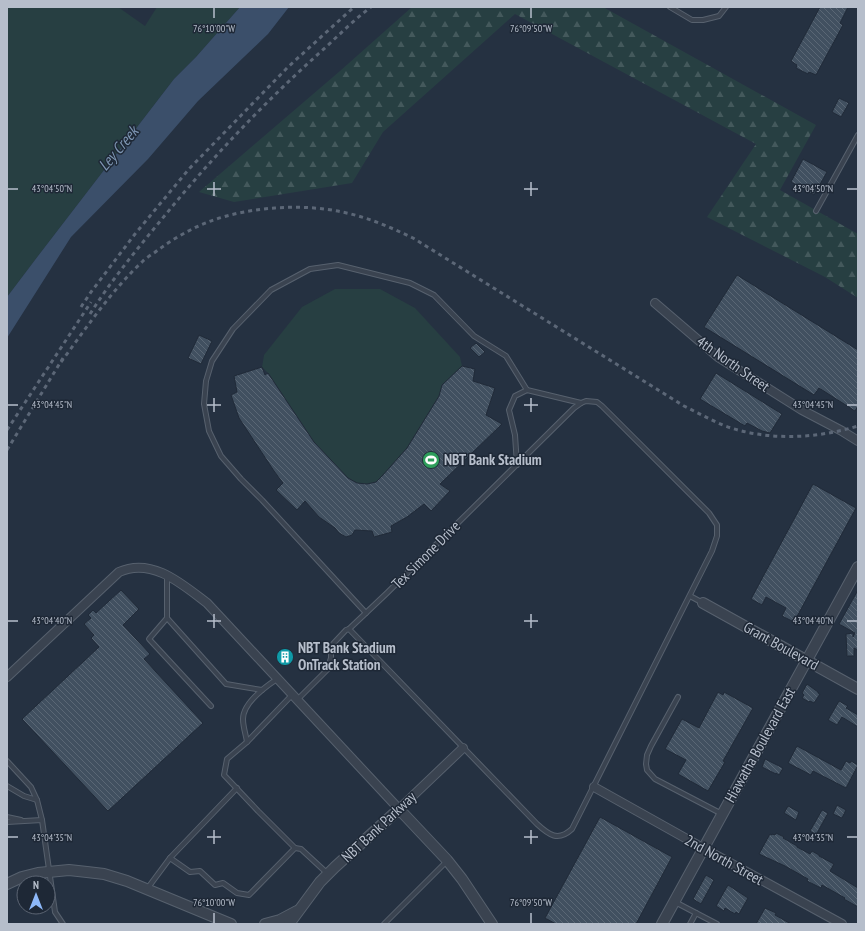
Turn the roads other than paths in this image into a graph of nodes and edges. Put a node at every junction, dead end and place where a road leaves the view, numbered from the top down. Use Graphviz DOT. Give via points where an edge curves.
graph roads {
  1 [pos="670,7"];
  2 [pos="726,7"];
  3 [pos="858,136"];
  4 [pos="816,211"];
  5 [pos="655,303"];
  6 [pos="527,390"];
  7 [pos="581,403"];
  8 [pos="858,441"];
  9 [pos="517,465"];
  10 [pos="858,567"];
  11 [pos="167,575"];
  12 [pos="690,596"];
  13 [pos="703,603"];
  14 [pos="366,613"];
  15 [pos="167,618"];
  16 [pos="349,629"];
  17 [pos="807,661"];
  18 [pos="7,677"];
  19 [pos="277,679"];
  20 [pos="858,689"];
  21 [pos="262,690"];
  22 [pos="678,697"];
  23 [pos="295,698"];
  24 [pos="211,706"];
  25 [pos="247,742"];
  26 [pos="463,748"];
  27 [pos="7,761"];
  28 [pos="7,786"];
  29 [pos="594,787"];
  30 [pos="237,788"];
  31 [pos="37,800"];
  32 [pos="399,809"];
  33 [pos="722,814"];
  34 [pos="7,817"];
  35 [pos="42,820"];
  36 [pos="25,821"];
  37 [pos="7,822"];
  38 [pos="294,848"];
  39 [pos="703,848"];
  40 [pos="170,858"];
  41 [pos="447,860"];
  42 [pos="50,872"];
  43 [pos="328,874"];
  44 [pos="7,884"];
  45 [pos="147,889"];
  46 [pos="674,902"];
  47 [pos="299,910"];
  48 [pos="696,913"];
  49 [pos="64,924"];
  50 [pos="231,924"];
  51 [pos="265,924"];
  52 [pos="290,924"];
  53 [pos="384,924"];
  54 [pos="492,924"];
  55 [pos="662,924"];
  56 [pos="690,924"];
  57 [pos="717,924"];
  58 [pos="842,924"];
  1 -- 2 [label="lane" via="692,20 702,20 718,16"];
  3 -- 4 [label="lane"];
  5 -- 8 [label="street, 4th North Street" via="718,357 802,410"];
  6 -- 7 [label="lane"];
  6 -- 9 [label="lane" via="515,396 508,410 515,434"];
  6 -- 14 [label="lane" via="506,356 474,336 434,295 410,283 338,265 310,269 272,290 233,329 212,361 206,380 204,404 209,431 221,456"];
  7 -- 9 [label="lane, Tex Simone Drive"];
  7 -- 12 [label="lane" via="597,402 602,406 709,513 717,525 717,536 712,551"];
  9 -- 14 [label="lane, Tex Simone Drive"];
  10 -- 17 [label="street, Hiawatha Boulevard East"];
  11 -- 15 [label="lane"];
  11 -- 18 [label="street" via="147,568 119,572"];
  11 -- 19 [label="street" via="207,603"];
  12 -- 13 [label="lane"];
  12 -- 29 [label="lane"];
  13 -- 17 [label="street, Grant Boulevard"];
  14 -- 16 [label="lane, Tex Simone Drive"];
  15 -- 21 [label="lane" via="226,684"];
  15 -- 24 [label="lane" via="149,639"];
  16 -- 23 [label="lane, Tex Simone Drive" via="332,646 327,670"];
  16 -- 26 [label="lane"];
  17 -- 20 [label="street, Grant Boulevard"];
  17 -- 33 [label="street, Hiawatha Boulevard East"];
  19 -- 21 [label="lane"];
  19 -- 23 [label="street"];
  21 -- 25 [label="lane" via="247,707 243,718"];
  22 -- 33 [label="lane" via="647,755 647,770 655,779"];
  23 -- 25 [label="lane, Tex Simone Drive"];
  23 -- 32 [label="street"];
  25 -- 30 [label="lane, Tex Simone Drive" via="227,759 224,775"];
  26 -- 29 [label="lane" via="537,824 553,836 567,834 572,830"];
  26 -- 32 [label="street, NBT Bank Parkway"];
  27 -- 31 [label="lane" via="31,787"];
  28 -- 31 [label="lane"];
  29 -- 39 [label="street, 2nd North Street"];
  30 -- 38 [label="lane"];
  30 -- 40 [label="lane"];
  31 -- 35 [label="lane"];
  32 -- 41 [label="street"];
  32 -- 43 [label="street, NBT Bank Parkway"];
  33 -- 39 [label="street, Hiawatha Boulevard East"];
  34 -- 36 [label="lane"];
  35 -- 36 [label="lane"];
  35 -- 42 [label="lane"];
  36 -- 37 [label="lane"];
  38 -- 40 [label="lane" via="249,895 237,893 223,883 215,885 200,872 190,872"];
  38 -- 43 [label="lane" via="301,849"];
  39 -- 46 [label="street, Hiawatha Boulevard East"];
  39 -- 58 [label="street, 2nd North Street"];
  40 -- 45 [label="lane"];
  41 -- 53 [label="lane"];
  41 -- 54 [label="street"];
  42 -- 44 [label="street" via="22,877"];
  42 -- 45 [label="street" via="69,870 104,874"];
  42 -- 49 [label="lane" via="55,912"];
  43 -- 47 [label="street, NBT Bank Parkway"];
  45 -- 50 [label="street"];
  46 -- 48 [label="lane"];
  46 -- 55 [label="street, Hiawatha Boulevard East"];
  47 -- 51 [label="street, NBT Bank Parkway" via="280,920"];
  47 -- 52 [label="street, NBT Bank Parkway"];
  48 -- 56 [label="lane"];
  48 -- 57 [label="lane"];
}
